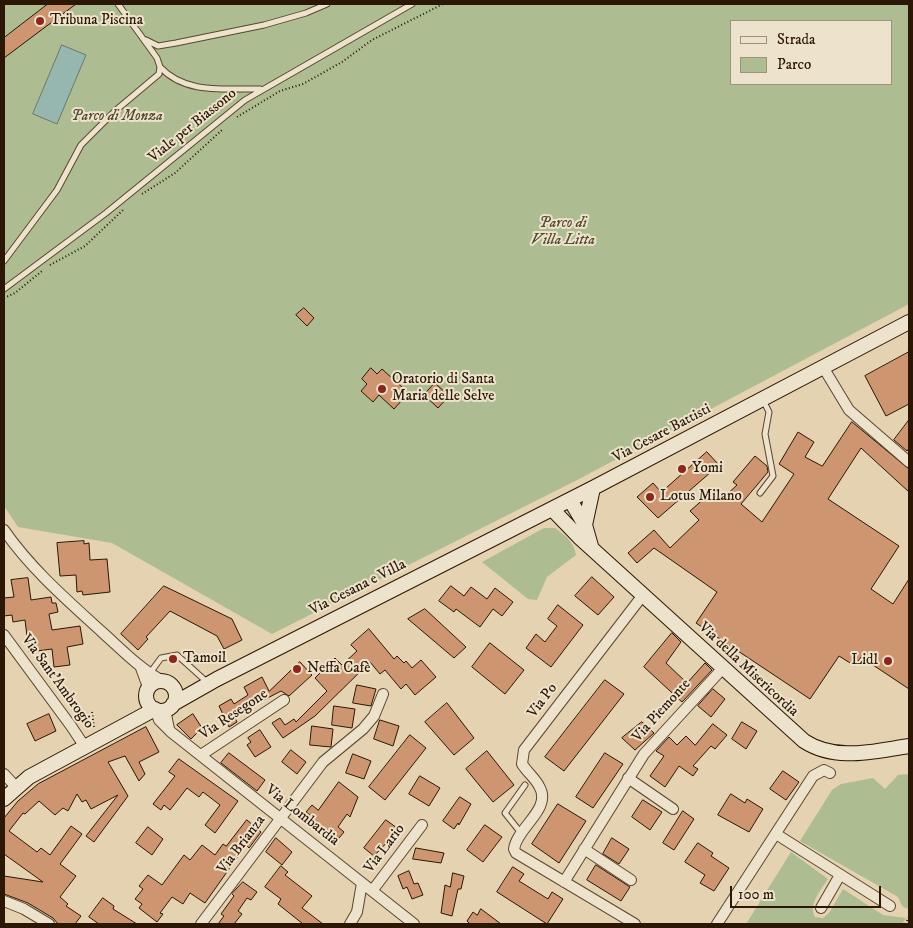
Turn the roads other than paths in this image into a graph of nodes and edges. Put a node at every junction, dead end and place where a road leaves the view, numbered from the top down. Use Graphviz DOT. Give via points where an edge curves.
graph roads {
  1 [pos="118,4"];
  2 [pos="326,4"];
  3 [pos="412,4"];
  4 [pos="145,39"];
  5 [pos="160,67"];
  6 [pos="261,89"];
  7 [pos="4,261"];
  8 [pos="4,289"];
  9 [pos="909,322"];
  10 [pos="823,367"];
  11 [pos="762,399"];
  12 [pos="909,462"];
  13 [pos="594,488"];
  14 [pos="760,493"];
  15 [pos="570,500"];
  16 [pos="552,509"];
  17 [pos="584,525"];
  18 [pos="514,528"];
  19 [pos="4,530"];
  20 [pos="592,548"];
  21 [pos="644,595"];
  22 [pos="4,635"];
  23 [pos="723,668"];
  24 [pos="211,681"];
  25 [pos="157,692"];
  26 [pos="383,694"];
  27 [pos="284,700"];
  28 [pos="83,743"];
  29 [pos="909,746"];
  30 [pos="201,755"];
  31 [pos="830,772"];
  32 [pos="4,774"];
  33 [pos="628,778"];
  34 [pos="525,785"];
  35 [pos="16,787"];
  36 [pos="4,799"];
  37 [pos="674,809"];
  38 [pos="280,818"];
  39 [pos="422,825"];
  40 [pos="521,833"];
  41 [pos="776,834"];
  42 [pos="584,849"];
  43 [pos="840,875"];
  44 [pos="631,880"];
  45 [pos="564,882"];
  46 [pos="362,883"];
  47 [pos="372,891"];
  48 [pos="4,901"];
  49 [pos="890,906"];
  50 [pos="821,908"];
  51 [pos="49,924"];
  52 [pos="201,924"];
  53 [pos="350,924"];
  54 [pos="414,924"];
  55 [pos="635,924"];
  56 [pos="717,924"];
  1 -- 4 [label="lane"];
  2 -- 4 [label="lane" via="264,25 176,44 158,46"];
  3 -- 6 [label="lane, Viale per Biassono"];
  4 -- 5 [label="lane"];
  5 -- 6 [label="lane" via="184,84 202,88"];
  5 -- 7 [label="lane" via="159,74 81,145 57,190"];
  6 -- 8 [label="lane, Viale per Biassono" via="106,213"];
  9 -- 10 [label="main road, Via Cesare Battisti"];
  10 -- 11 [label="main road, Via Cesare Battisti"];
  10 -- 12 [label="street" via="849,410"];
  11 -- 13 [label="main road, Via Cesare Battisti"];
  11 -- 14 [label="lane" via="769,412 766,441 773,476"];
  13 -- 15 [label="main road, Via Cesare Battisti"];
  13 -- 17 [label="main road"];
  15 -- 16 [label="main road, Via Cesare Battisti"];
  15 -- 17 [label="main road, Via della Misericordia"];
  16 -- 18 [label="main road, Via Cesare Battisti"];
  16 -- 20 [label="main road, Via della Misericordia"];
  17 -- 20 [label="main road, Via della Misericordia"];
  18 -- 24 [label="main road, Via Cesana e Villa"];
  19 -- 25 [label="street, Via Lombardia" via="44,579 141,667"];
  20 -- 21 [label="main road, Via della Misericordia"];
  21 -- 23 [label="main road, Via della Misericordia"];
  21 -- 40 [label="street, Via Po" via="524,750 522,764 540,786 542,799"];
  22 -- 28 [label="street, Via Sant'Ambrogio"];
  23 -- 29 [label="main road, Via della Misericordia" via="813,747 856,754"];
  23 -- 33 [label="street, Via Piemonte" via="650,747"];
  24 -- 25 [label="main road, Via Cesana e Villa"];
  24 -- 25 [label="lane" via="177,655 161,658"];
  25 -- 28 [label="main road, Via Cesana e Villa" via="126,725"];
  25 -- 30 [label="street, Via Lombardia" via="159,720"];
  26 -- 38 [label="street, Via Brianza" via="374,716 323,762"];
  27 -- 30 [label="street, Via Resegone"];
  28 -- 35 [label="main road, Via Cesana e Villa"];
  30 -- 38 [label="street, Via Lombardia"];
  31 -- 41 [label="street" via="824,770 813,776"];
  32 -- 35 [label="street"];
  33 -- 37 [label="street"];
  33 -- 42 [label="street, Via Piemonte"];
  34 -- 40 [label="lane" via="505,813"];
  35 -- 36 [label="main road, Via Cesana e Villa"];
  38 -- 46 [label="street, Via Lombardia"];
  38 -- 52 [label="street, Via Brianza"];
  39 -- 47 [label="street, Via Lario"];
  40 -- 45 [label="street, Via Po" via="514,844 516,853"];
  41 -- 43 [label="street"];
  41 -- 56 [label="street"];
  42 -- 44 [label="street"];
  42 -- 45 [label="street, Via Piemonte"];
  43 -- 49 [label="street"];
  43 -- 50 [label="street"];
  45 -- 55 [label="street, Via Po"];
  46 -- 47 [label="street, Via Lombardia"];
  46 -- 53 [label="street" via="357,912"];
  47 -- 54 [label="street, Via Lombardia"];
  48 -- 51 [label="street"];
}
